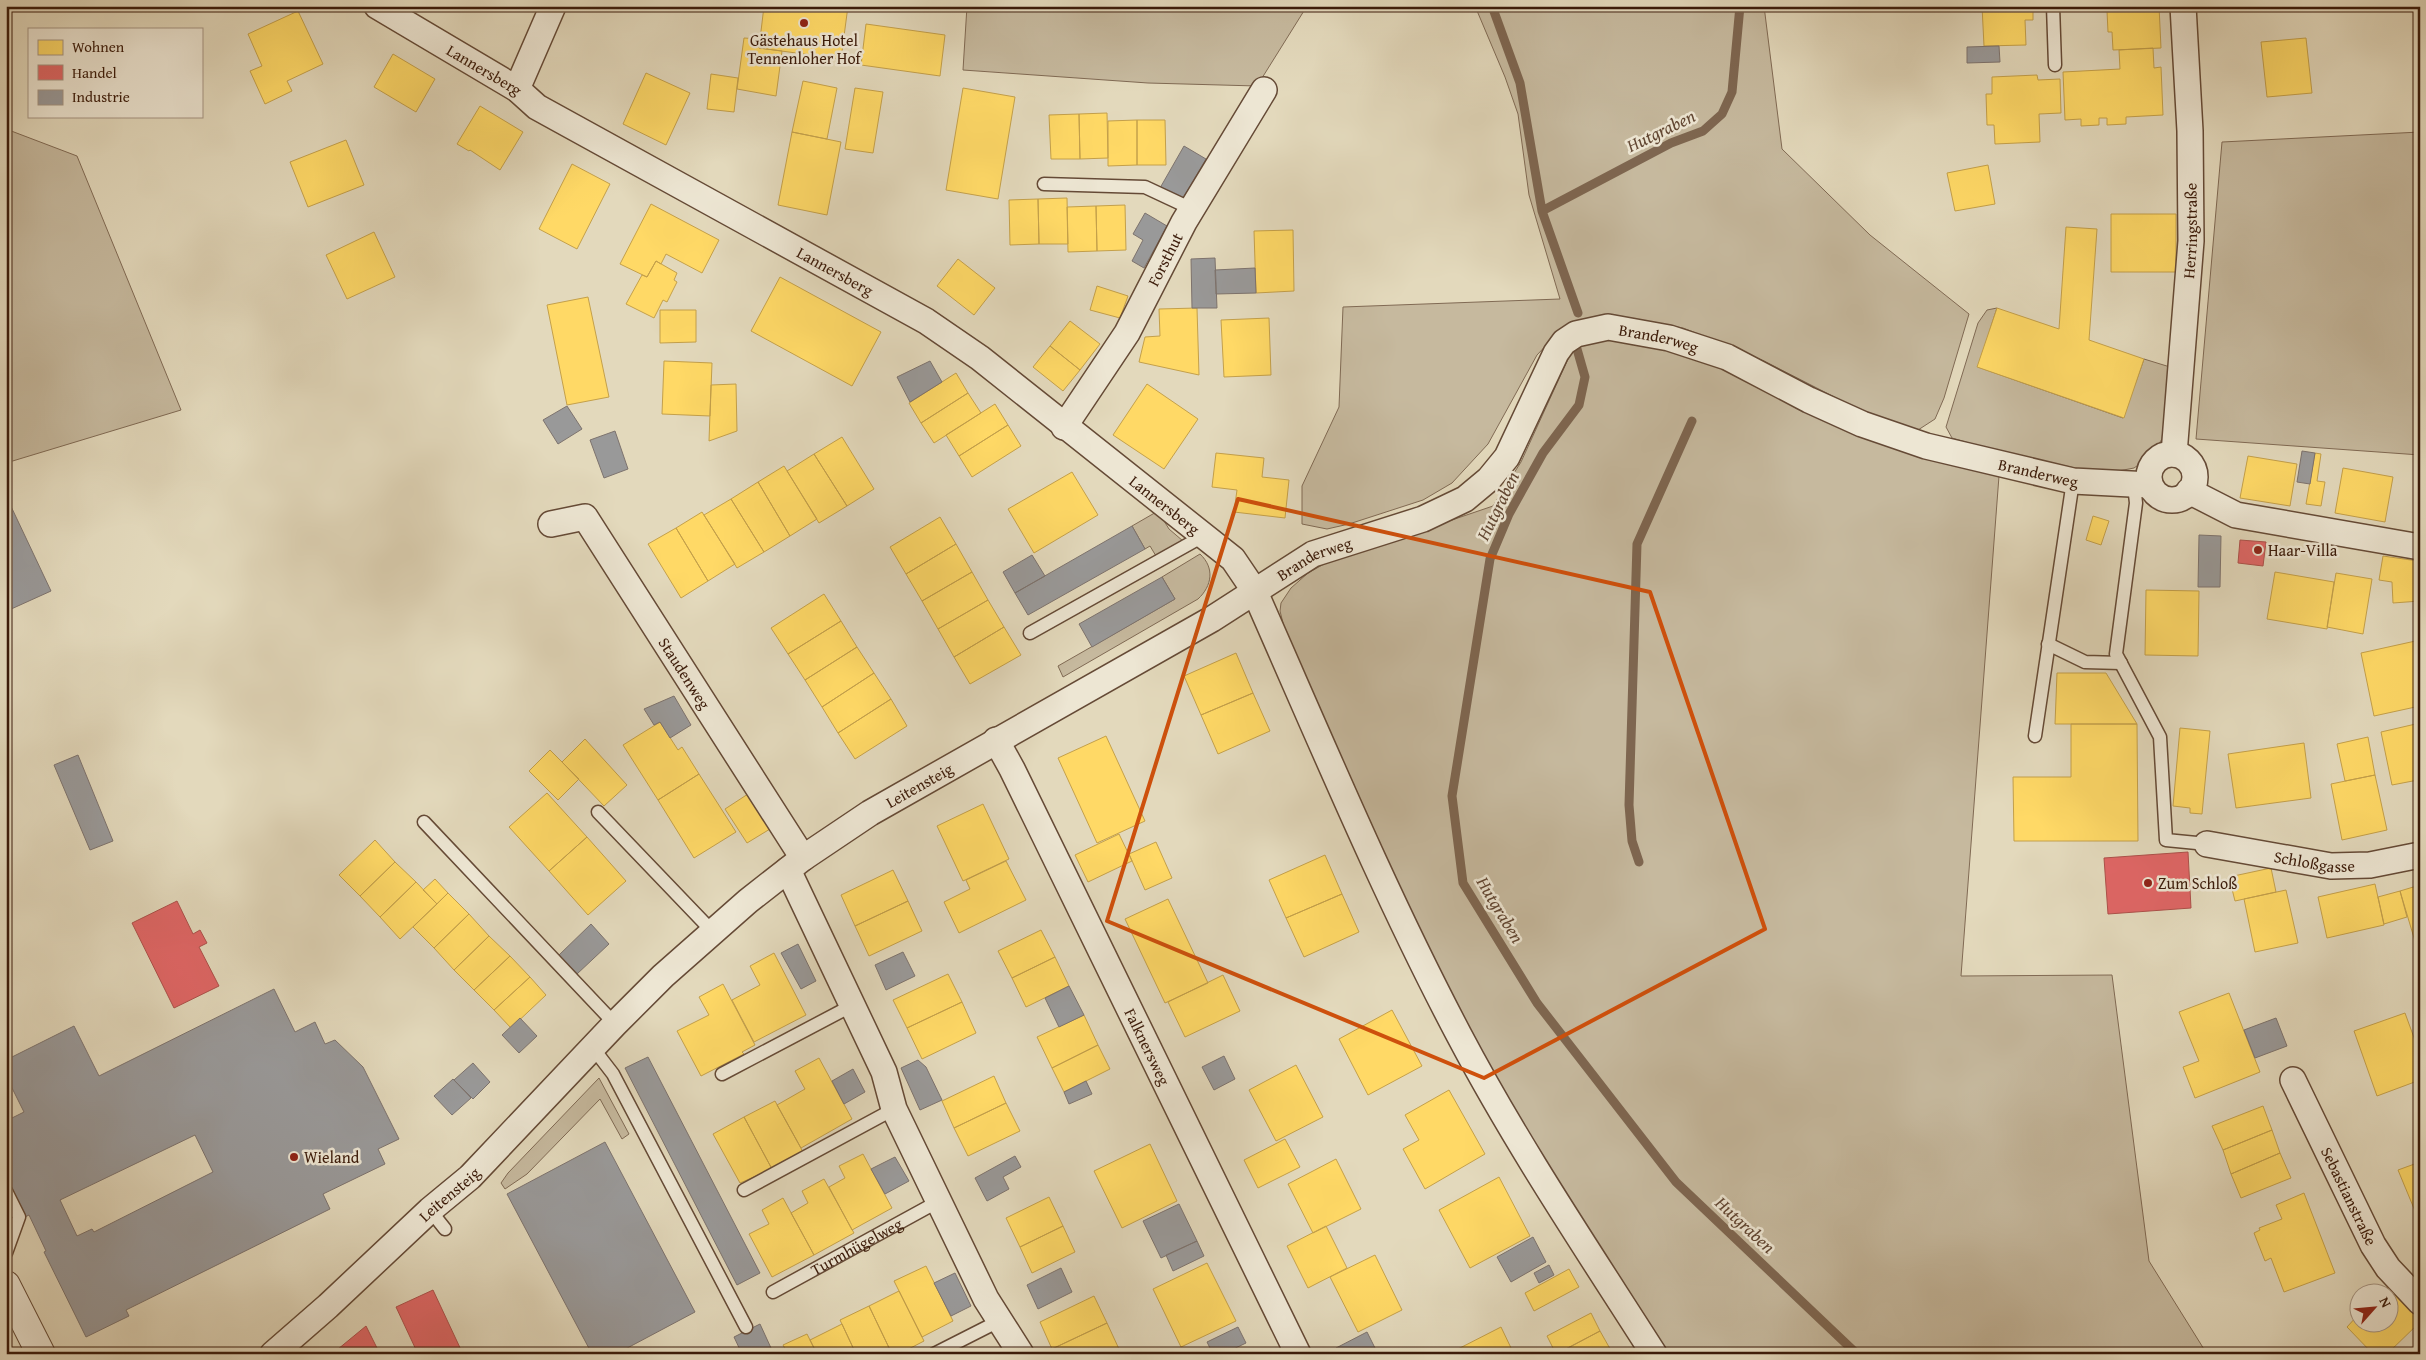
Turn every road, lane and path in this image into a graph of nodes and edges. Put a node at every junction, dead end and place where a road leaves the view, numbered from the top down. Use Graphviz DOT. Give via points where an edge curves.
graph roads {
  1 [pos="377,6"];
  2 [pos="553,6"];
  3 [pos="2052,6"];
  4 [pos="2183,6"];
  5 [pos="2055,66"];
  6 [pos="517,90"];
  7 [pos="1264,90"];
  8 [pos="1044,184"];
  9 [pos="1192,209"];
  10 [pos="1064,427"];
  11 [pos="2174,454"];
  12 [pos="2072,481"];
  13 [pos="2142,485"];
  14 [pos="2189,491"];
  15 [pos="551,524"];
  16 [pos="1205,535"];
  17 [pos="2420,547"];
  18 [pos="1254,590"];
  19 [pos="1030,633"];
  20 [pos="2048,644"];
  21 [pos="2121,663"];
  22 [pos="2035,736"];
  23 [pos="996,740"];
  24 [pos="598,812"];
  25 [pos="424,822"];
  26 [pos="2207,844"];
  27 [pos="2420,855"];
  28 [pos="796,864"];
  29 [pos="712,931"];
  30 [pos="853,1005"];
  31 [pos="615,1024"];
  32 [pos="593,1048"];
  33 [pos="722,1074"];
  34 [pos="2293,1080"];
  35 [pos="894,1109"];
  36 [pos="744,1190"];
  37 [pos="6,1191"];
  38 [pos="939,1202"];
  39 [pos="6,1253"];
  40 [pos="6,1285"];
  41 [pos="773,1292"];
  42 [pos="2420,1302"];
  43 [pos="999,1321"];
  44 [pos="746,1327"];
  45 [pos="40,1354"];
  46 [pos="273,1354"];
  47 [pos="934,1354"];
  48 [pos="1021,1354"];
  49 [pos="1298,1354"];
  50 [pos="1654,1354"];
  1 -- 6 [label="street, Lannersberg"];
  2 -- 6 [label="street"];
  3 -- 5 [label="lane"];
  4 -- 11 [label="street, Herringstraße" via="2190,131 2191,241"];
  6 -- 10 [label="street, Lannersberg" via="537,107 926,321 980,358"];
  7 -- 9 [label="street, Forsthut"];
  8 -- 9 [label="lane" via="1145,187"];
  9 -- 10 [label="street, Forsthut" via="1126,333"];
  10 -- 16 [label="street, Lannersberg"];
  11 -- 13 [label="street" via="2162,456 2151,466"];
  11 -- 14 [label="street" via="2188,461 2193,469 2195,477"];
  12 -- 13 [label="street, Branderweg"];
  12 -- 18 [label="street, Branderweg" via="1926,446 1862,424 1727,357 1698,346 1631,330 1608,328 1576,334 1564,342 1507,457 1478,490 1424,519 1313,554"];
  12 -- 20 [label="lane"];
  13 -- 14 [label="street" via="2171,500"];
  13 -- 21 [label="lane" via="2136,503 2116,654"];
  14 -- 17 [label="street" via="2236,515"];
  15 -- 28 [label="street, Staudenweg" via="585,517"];
  16 -- 18 [label="street, Lannersberg" via="1233,559"];
  16 -- 19 [label="lane"];
  18 -- 23 [label="street, Leitensteig" via="1212,619"];
  18 -- 50 [label="street" via="1370,850 1458,1034 1516,1135"];
  20 -- 21 [label="lane" via="2085,662"];
  20 -- 22 [label="lane"];
  21 -- 26 [label="lane" via="2160,737 2166,840"];
  23 -- 28 [label="street, Leitensteig" via="870,813"];
  23 -- 49 [label="street, Falknersweg"];
  24 -- 29 [label="lane"];
  25 -- 31 [label="lane"];
  26 -- 27 [label="street, Schloßgasse" via="2341,867"];
  28 -- 29 [label="street, Leitensteig"];
  28 -- 30 [label="street"];
  29 -- 31 [label="street, Leitensteig"];
  30 -- 33 [label="lane"];
  30 -- 35 [label="street" via="884,1072"];
  31 -- 32 [label="street, Leitensteig"];
  32 -- 44 [label="lane" via="613,1074"];
  32 -- 46 [label="street, Leitensteig" via="470,1176 437,1220"];
  34 -- 42 [label="street, Sebastianstraße" via="2373,1245 2388,1268"];
  35 -- 36 [label="lane"];
  35 -- 38 [label="street"];
  37 -- 39 [label="lane" via="19,1217"];
  38 -- 41 [label="lane, Turmhügelweg"];
  38 -- 43 [label="street"];
  40 -- 45 [label="street"];
  43 -- 47 [label="lane"];
  43 -- 48 [label="street"];
}
